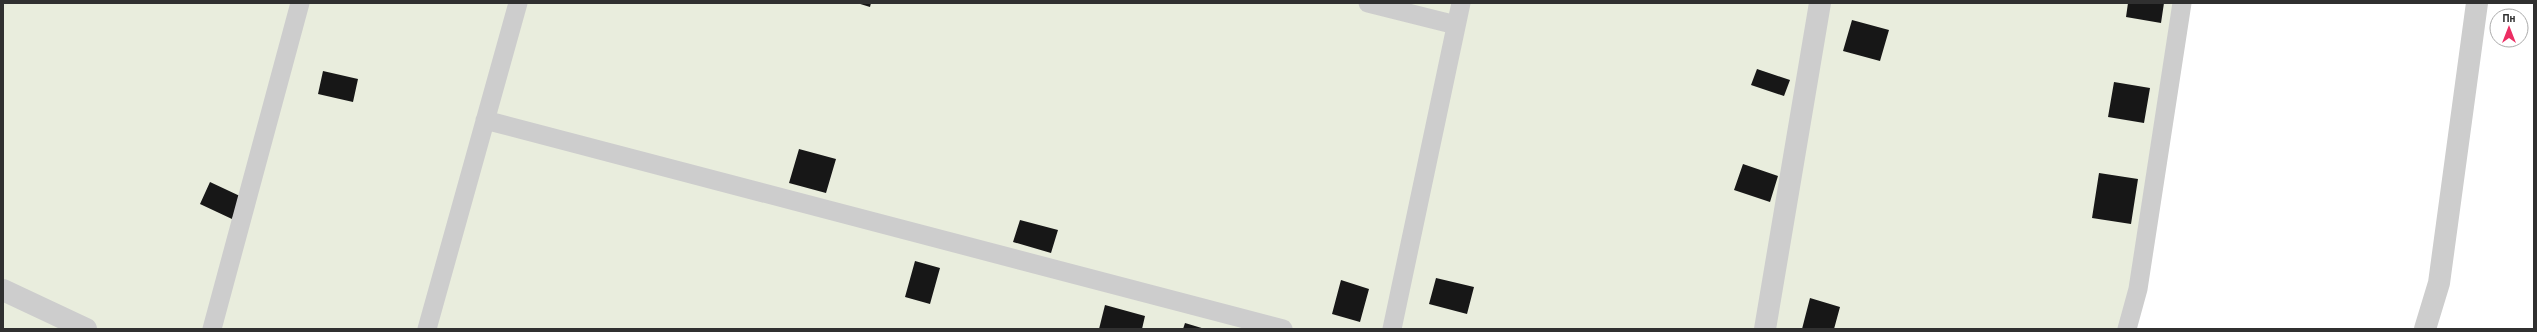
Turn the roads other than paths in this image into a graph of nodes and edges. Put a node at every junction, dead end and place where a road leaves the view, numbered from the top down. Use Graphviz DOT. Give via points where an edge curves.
graph roads {
  1 [pos="300,3"];
  2 [pos="518,3"];
  3 [pos="1368,3"];
  4 [pos="1461,3"];
  5 [pos="1820,3"];
  6 [pos="2182,3"];
  7 [pos="2477,3"];
  8 [pos="1456,25"];
  9 [pos="485,120"];
  10 [pos="3,290"];
  11 [pos="86,329"];
  12 [pos="212,329"];
  13 [pos="427,329"];
  14 [pos="1283,329"];
  15 [pos="1392,329"];
  16 [pos="1765,329"];
  17 [pos="2128,329"];
  18 [pos="2425,329"];
  1 -- 12 [label="lane"];
  2 -- 9 [label="lane"];
  3 -- 8 [label="lane"];
  4 -- 8 [label="lane"];
  5 -- 16 [label="street"];
  6 -- 17 [label="lane" via="2138,289"];
  7 -- 18 [label="street" via="2438,283"];
  8 -- 15 [label="lane"];
  9 -- 13 [label="lane"];
  9 -- 14 [label="lane"];
  10 -- 11 [label="street"];
}
